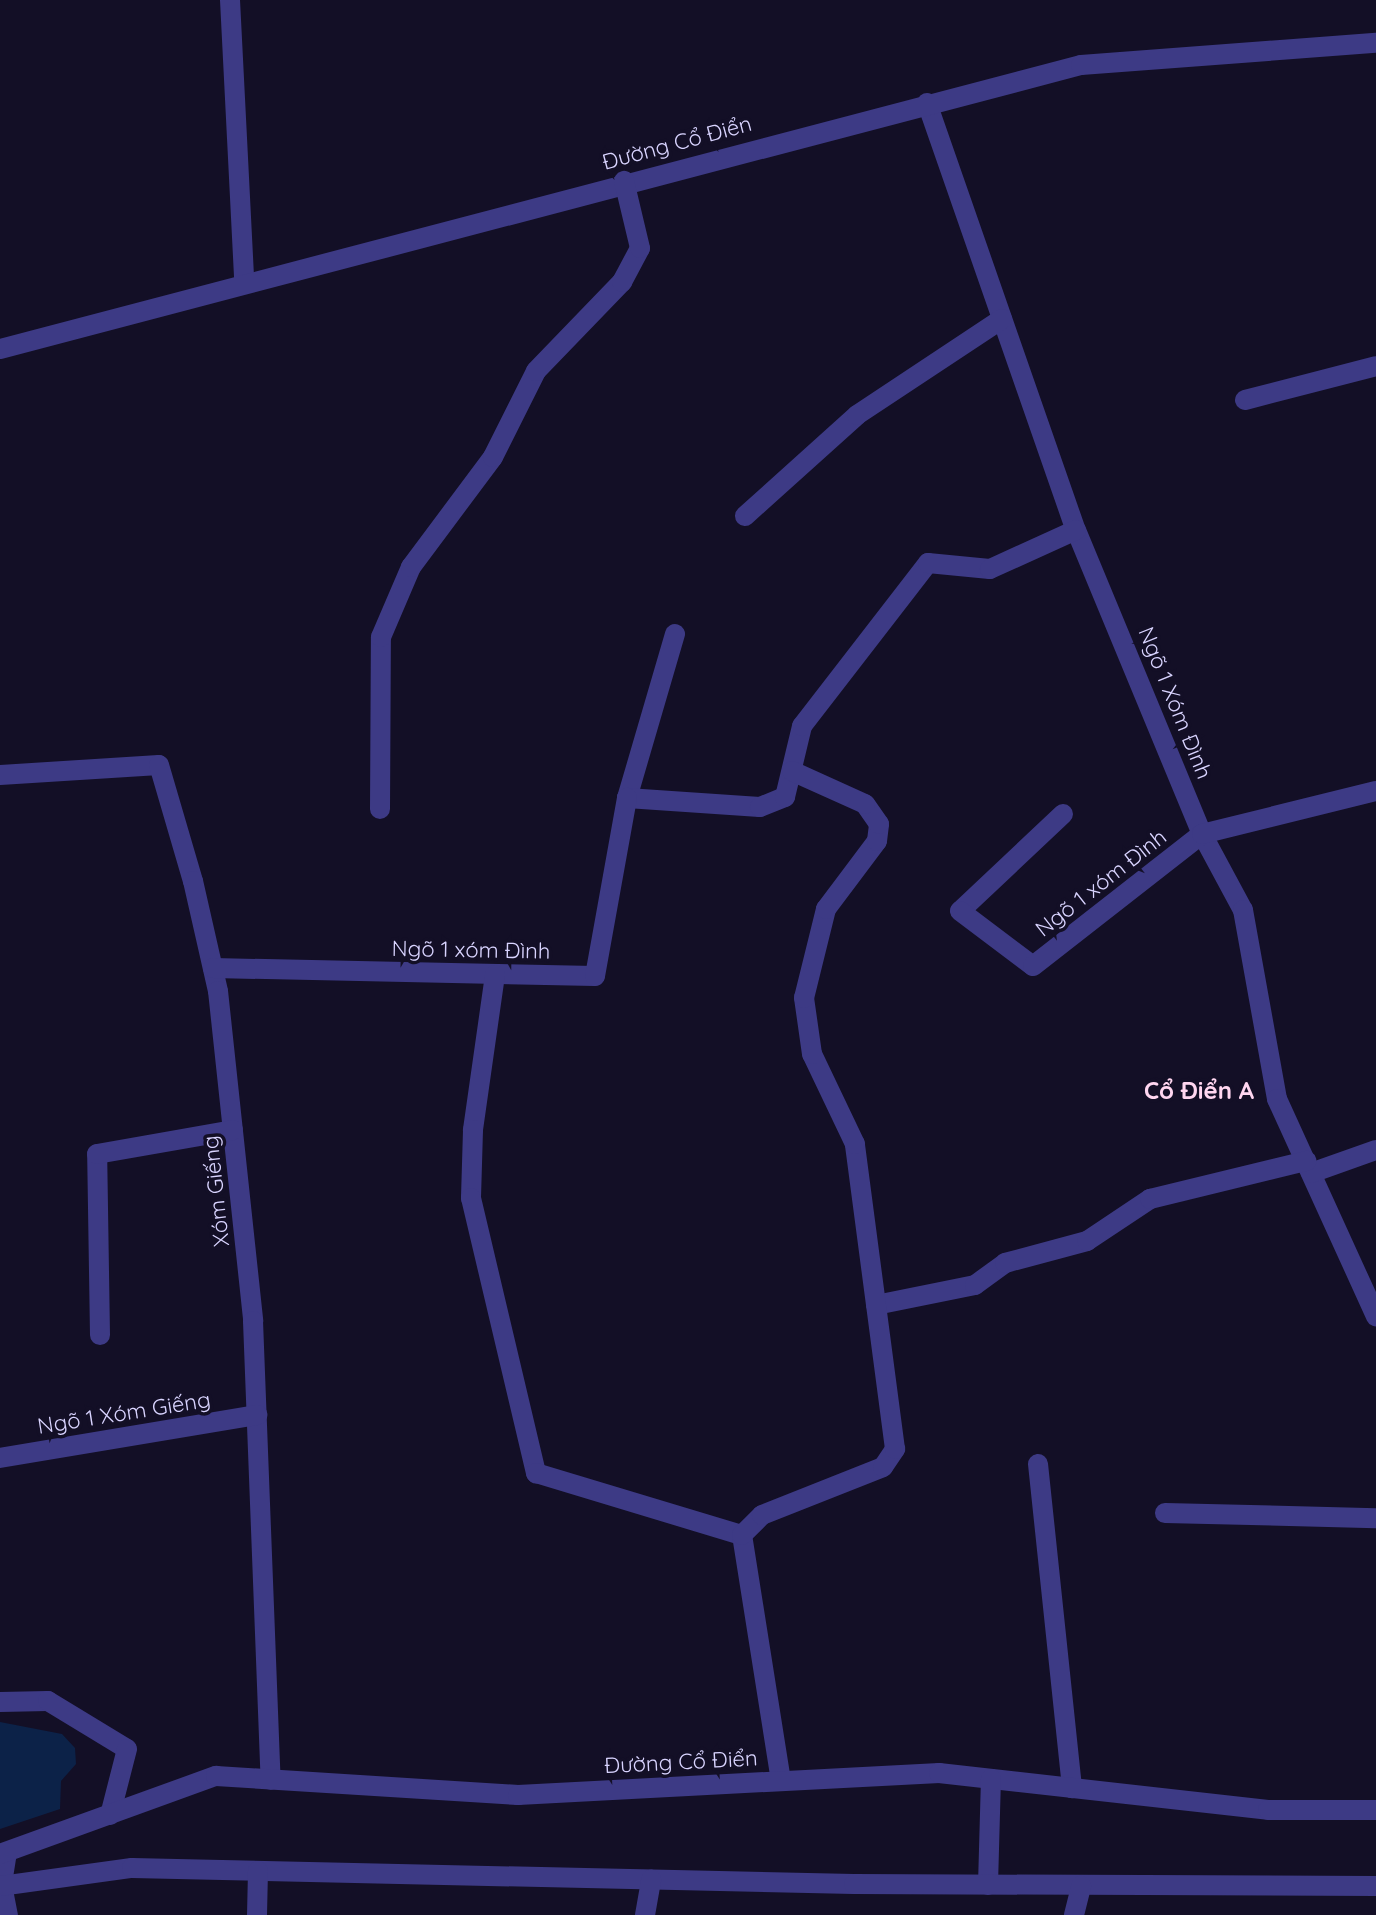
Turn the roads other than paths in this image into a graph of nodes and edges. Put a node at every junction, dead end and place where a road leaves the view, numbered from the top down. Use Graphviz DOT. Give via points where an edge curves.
graph roads {
  1 [pos="230,0"];
  2 [pos="1376,43"];
  3 [pos="927,103"];
  4 [pos="624,181"];
  5 [pos="244,281"];
  6 [pos="1002,319"];
  7 [pos="0,349"];
  8 [pos="1376,366"];
  9 [pos="1245,400"];
  10 [pos="745,516"];
  11 [pos="1076,530"];
  12 [pos="675,634"];
  13 [pos="792,771"];
  14 [pos="0,775"];
  15 [pos="1376,791"];
  16 [pos="627,798"];
  17 [pos="380,809"];
  18 [pos="1063,814"];
  19 [pos="1202,834"];
  20 [pos="213,968"];
  21 [pos="495,975"];
  22 [pos="233,1130"];
  23 [pos="1376,1150"];
  24 [pos="1308,1167"];
  25 [pos="876,1305"];
  26 [pos="1376,1316"];
  27 [pos="100,1335"];
  28 [pos="257,1415"];
  29 [pos="0,1458"];
  30 [pos="1038,1464"];
  31 [pos="1165,1513"];
  32 [pos="1376,1518"];
  33 [pos="742,1535"];
  34 [pos="0,1702"];
  35 [pos="991,1779"];
  36 [pos="271,1780"];
  37 [pos="781,1781"];
  38 [pos="1072,1788"];
  39 [pos="1376,1810"];
  40 [pos="110,1815"];
  41 [pos="4,1853"];
  42 [pos="258,1871"];
  43 [pos="651,1880"];
  44 [pos="1,1885"];
  45 [pos="988,1885"];
  46 [pos="1081,1886"];
  47 [pos="1376,1886"];
  48 [pos="8,1915"];
  49 [pos="257,1915"];
  50 [pos="645,1915"];
  51 [pos="1074,1915"];
  1 -- 5 [label="street"];
  2 -- 3 [label="street, Đường Cổ Điển" via="1081,65"];
  3 -- 4 [label="street, Đường Cổ Điển"];
  3 -- 6 [label="street, Ngõ 1 Xóm Đình"];
  4 -- 5 [label="street, Đường Cổ Điển"];
  4 -- 17 [label="street" via="640,248 628,271 536,371 493,457 411,567 381,637"];
  5 -- 7 [label="street, Đường Cổ Điển"];
  6 -- 10 [label="street" via="857,415"];
  6 -- 11 [label="street, Ngõ 1 Xóm Đình"];
  8 -- 9 [label="street"];
  11 -- 13 [label="street" via="990,569 928,563 802,726"];
  11 -- 19 [label="street, Ngõ 1 Xóm Đình"];
  12 -- 16 [label="street, Ngõ 1 xóm Đình"];
  13 -- 16 [label="street" via="785,797 760,807"];
  13 -- 25 [label="street" via="865,804 879,824 877,841 826,909 804,998 812,1054 855,1144"];
  14 -- 20 [label="street, Xóm Giếng" via="159,765"];
  15 -- 19 [label="street, Ngõ 1 xóm Đình"];
  16 -- 21 [label="street, Ngõ 1 xóm Đình" via="595,976"];
  18 -- 19 [label="street, Ngõ 1 xóm Đình" via="960,911 1033,966"];
  19 -- 24 [label="street, Ngõ 1 Xóm Đình" via="1243,910 1277,1099"];
  20 -- 21 [label="street, Ngõ 1 xóm Đình"];
  20 -- 22 [label="street, Xóm Giếng"];
  21 -- 33 [label="street" via="473,1130 471,1198 536,1473"];
  22 -- 27 [label="street" via="97,1154"];
  22 -- 28 [label="street, Xóm Giếng"];
  23 -- 24 [label="street"];
  24 -- 25 [label="street" via="1150,1199 1087,1241 1005,1263 975,1285"];
  24 -- 26 [label="street, Ngõ 1 Xóm Đình"];
  25 -- 33 [label="street" via="895,1449 883,1467 762,1515"];
  28 -- 29 [label="street, Ngõ 1 Xóm Giếng"];
  28 -- 36 [label="street, Xóm Giếng"];
  30 -- 38 [label="street"];
  31 -- 32 [label="street"];
  33 -- 37 [label="street"];
  34 -- 40 [label="street" via="48,1701 127,1749"];
  35 -- 37 [label="street, Đường Cổ Điển" via="939,1773"];
  35 -- 38 [label="street, Đường Cổ Điển"];
  35 -- 45 [label="street"];
  36 -- 37 [label="street, Đường Cổ Điển" via="518,1795"];
  36 -- 40 [label="street, Đường Cổ Điển" via="216,1776"];
  38 -- 39 [label="street, Đường Cổ Điển" via="1268,1810"];
  40 -- 41 [label="street, Đường Cổ Điển"];
  41 -- 44 [label="street"];
  42 -- 43 [label="street"];
  42 -- 44 [label="street" via="132,1868"];
  42 -- 49 [label="street"];
  43 -- 45 [label="street"];
  43 -- 50 [label="street"];
  44 -- 48 [label="street"];
  45 -- 46 [label="street"];
  46 -- 47 [label="street"];
  46 -- 51 [label="street"];
}
